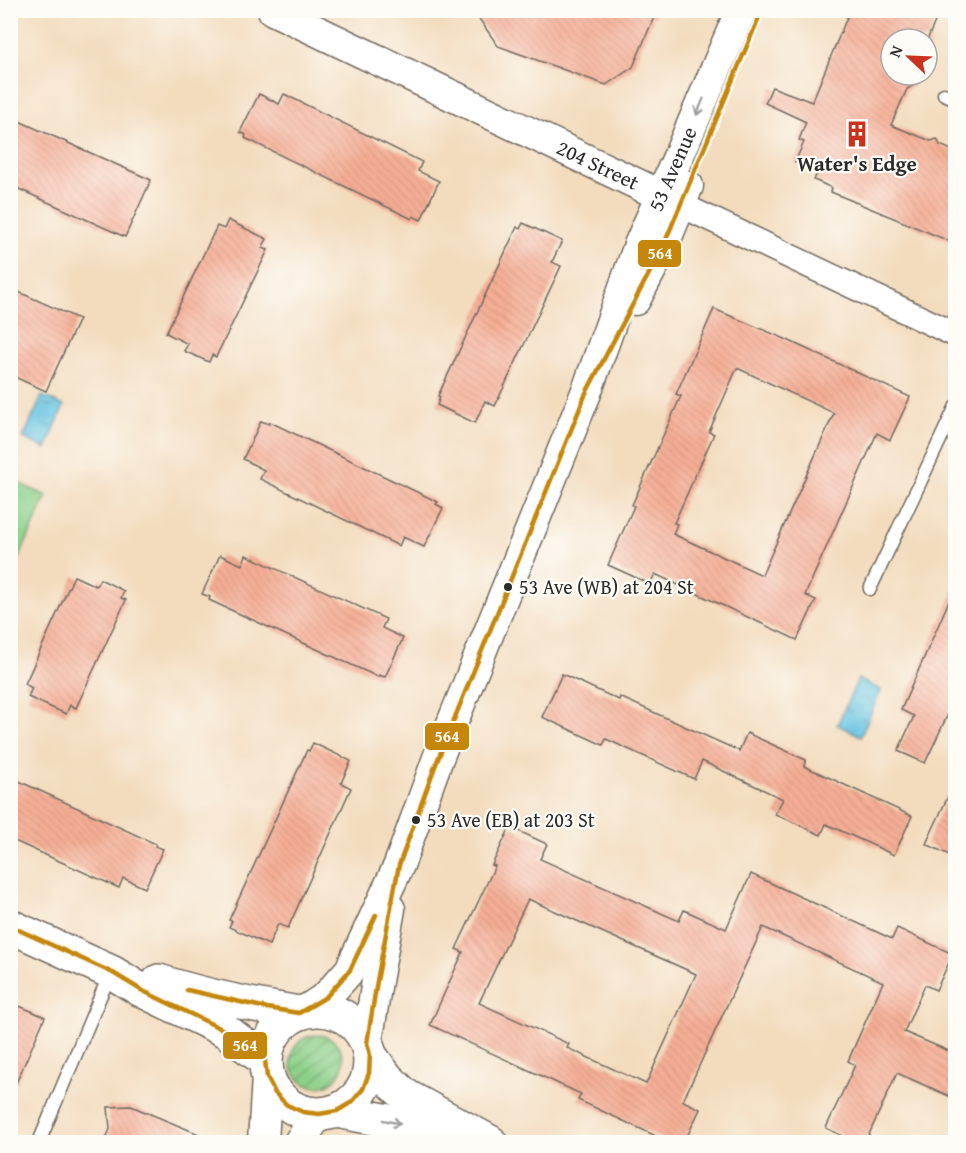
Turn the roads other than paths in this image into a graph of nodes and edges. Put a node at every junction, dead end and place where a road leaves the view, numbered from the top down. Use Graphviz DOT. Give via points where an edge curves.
graph roads {
  1 [pos="273,10"];
  2 [pos="741,10"];
  3 [pos="762,10"];
  4 [pos="671,200"];
  5 [pos="956,335"];
  6 [pos="586,393"];
  7 [pos="956,406"];
  8 [pos="870,589"];
  9 [pos="399,865"];
  10 [pos="10,926"];
  11 [pos="113,973"];
  12 [pos="303,1012"];
  13 [pos="368,1049"];
  14 [pos="266,1069"];
  15 [pos="328,1113"];
  16 [pos="39,1143"];
  17 [pos="263,1143"];
  18 [pos="299,1143"];
  19 [pos="462,1143"];
  20 [pos="490,1143"];
  1 -- 4 [label="street, 204 Street"];
  2 -- 4 [label="street, 53 Avenue, one-way"];
  3 -- 4 [label="street, 53 Avenue"];
  4 -- 5 [label="street, 204 Street"];
  4 -- 6 [label="street, 53 Avenue" via="639,245"];
  4 -- 6 [label="street, 53 Avenue" via="662,249"];
  6 -- 9 [label="street, 53 Avenue" via="438,758"];
  7 -- 8 [label="lane"];
  9 -- 12 [label="street, 53 Avenue" via="350,970 326,997"];
  9 -- 13 [label="street, 53 Avenue"];
  10 -- 11 [label="main road"];
  11 -- 12 [label="main road" via="144,976 238,1002"];
  11 -- 14 [label="main road" via="226,1031"];
  11 -- 16 [label="lane"];
  12 -- 13 [label="main road" via="324,1010 341,1014 355,1024"];
  12 -- 14 [label="main road" via="277,1028 268,1043"];
  13 -- 15 [label="main road" via="369,1073 363,1089 351,1102"];
  13 -- 20 [label="main road" via="387,1078 406,1096"];
  14 -- 15 [label="main road" via="275,1093 287,1105 303,1112"];
  14 -- 17 [label="street"];
  15 -- 18 [label="street"];
  15 -- 19 [label="main road, one-way" via="394,1122"];
}
